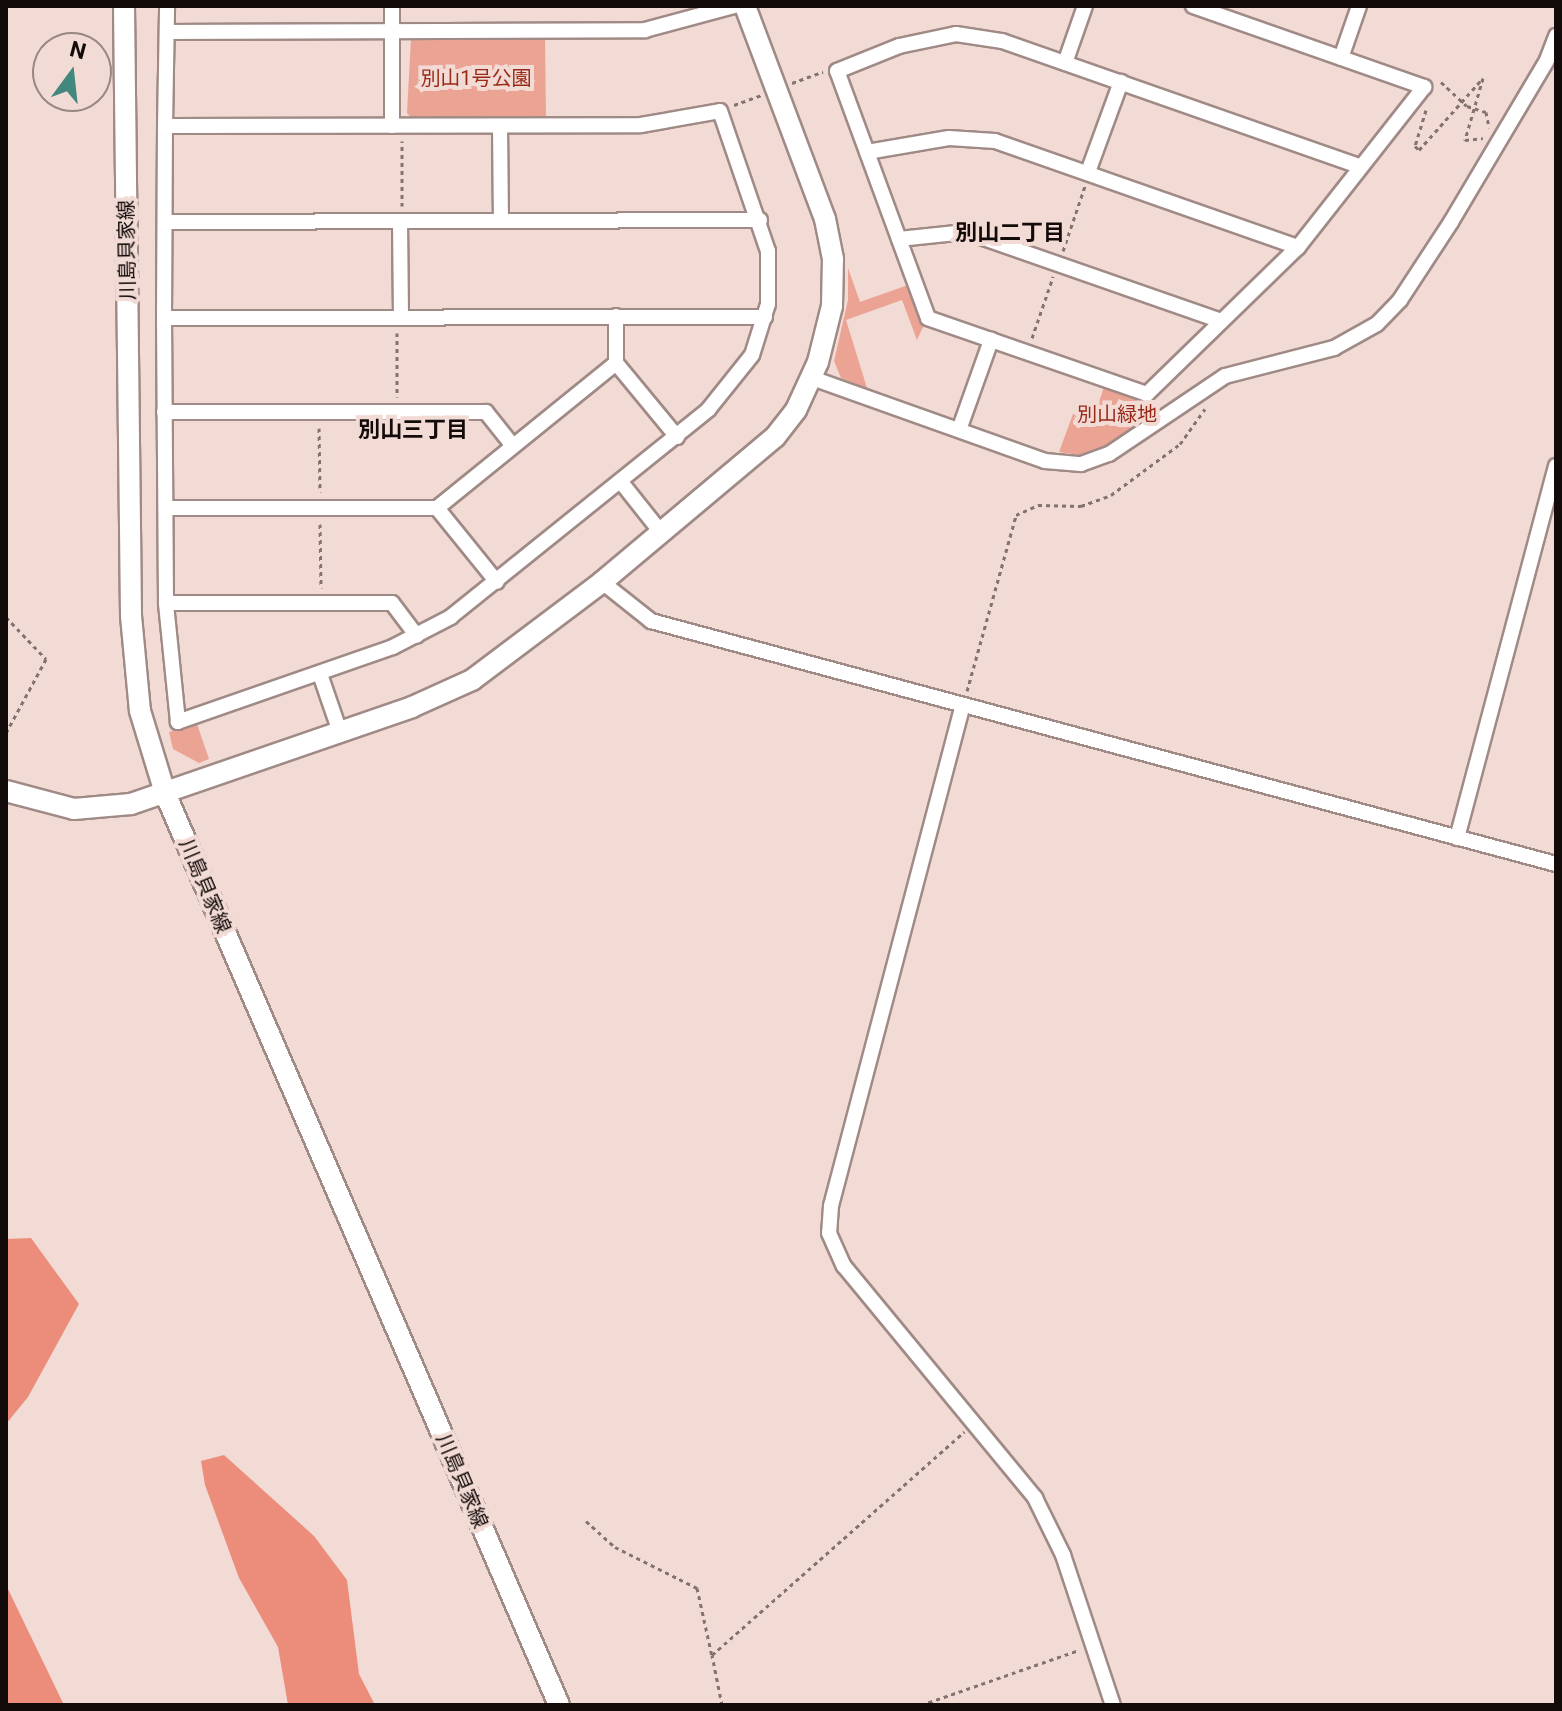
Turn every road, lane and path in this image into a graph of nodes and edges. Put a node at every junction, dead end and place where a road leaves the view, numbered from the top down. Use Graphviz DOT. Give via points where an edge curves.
graph roads {
  1 [pos="124,6"];
  2 [pos="167,6"];
  3 [pos="392,6"];
  4 [pos="734,6"];
  5 [pos="745,6"];
  6 [pos="1085,6"];
  7 [pos="1193,6"];
  8 [pos="1359,6"];
  9 [pos="392,30"];
  10 [pos="167,32"];
  11 [pos="1556,36"];
  12 [pos="1341,58"];
  13 [pos="1065,63"];
  14 [pos="829,71"];
  15 [pos="1121,82"];
  16 [pos="1441,82"];
  17 [pos="789,85"];
  18 [pos="1424,87"];
  19 [pos="767,92"];
  20 [pos="1460,100"];
  21 [pos="1475,109"];
  22 [pos="720,111"];
  23 [pos="165,126"];
  24 [pos="397,126"];
  25 [pos="500,126"];
  26 [pos="867,152"];
  27 [pos="1361,167"];
  28 [pos="1089,172"];
  29 [pos="501,220"];
  30 [pos="760,220"];
  31 [pos="401,221"];
  32 [pos="166,222"];
  33 [pos="899,239"];
  34 [pos="1298,247"];
  35 [pos="1059,263"];
  36 [pos="616,316"];
  37 [pos="398,317"];
  38 [pos="765,317"];
  39 [pos="164,318"];
  40 [pos="1221,321"];
  41 [pos="991,340"];
  42 [pos="1026,353"];
  43 [pos="616,363"];
  44 [pos="812,378"];
  45 [pos="1211,402"];
  46 [pos="164,412"];
  47 [pos="319,412"];
  48 [pos="397,412"];
  49 [pos="959,430"];
  50 [pos="677,437"];
  51 [pos="513,446"];
  52 [pos="1556,466"];
  53 [pos="621,482"];
  54 [pos="166,508"];
  55 [pos="320,508"];
  56 [pos="437,508"];
  57 [pos="660,531"];
  58 [pos="497,582"];
  59 [pos="602,582"];
  60 [pos="166,603"];
  61 [pos="321,603"];
  62 [pos="6,617"];
  63 [pos="417,636"];
  64 [pos="320,674"];
  65 [pos="962,708"];
  66 [pos="340,732"];
  67 [pos="6,733"];
  68 [pos="6,791"];
  69 [pos="165,793"];
  70 [pos="1457,838"];
  71 [pos="1556,864"];
  72 [pos="974,1422"];
  73 [pos="586,1521"];
  74 [pos="1094,1645"];
  75 [pos="712,1656"];
  76 [pos="559,1705"];
  77 [pos="722,1705"];
  78 [pos="921,1705"];
  79 [pos="1113,1705"];
  1 -- 69 [label="main road, 川島貝家線" via="131,616 140,711"];
  2 -- 10 [label="street"];
  3 -- 9 [label="street"];
  4 -- 9 [label="street" via="645,30"];
  5 -- 44 [label="main road" via="831,243 832,306"];
  6 -- 13 [label="street"];
  7 -- 12 [label="street"];
  8 -- 12 [label="street"];
  9 -- 10 [label="street"];
  9 -- 24 [label="street"];
  10 -- 23 [label="street"];
  11 -- 49 [label="street" via="1451,222 1400,300 1377,324 1334,348 1225,376 1109,454 1081,464 1045,461"];
  12 -- 18 [label="street"];
  13 -- 14 [label="street" via="1002,41 956,34 914,41"];
  13 -- 15 [label="street"];
  14 -- 17 [label="path"];
  14 -- 26 [label="street"];
  15 -- 27 [label="street"];
  15 -- 28 [label="street"];
  16 -- 20 [label="path"];
  18 -- 20 [label="path" via="1433,89 1416,149"];
  18 -- 27 [label="street"];
  19 -- 22 [label="path"];
  20 -- 21 [label="path"];
  20 -- 21 [label="path" via="1483,78"];
  21 -- 21 [label="path" via="1466,137 1468,143 1490,136 1486,112"];
  22 -- 25 [label="street" via="641,125"];
  22 -- 30 [label="street"];
  23 -- 24 [label="street"];
  23 -- 32 [label="street"];
  24 -- 25 [label="street"];
  24 -- 31 [label="path"];
  25 -- 29 [label="street"];
  26 -- 28 [label="street" via="964,137 995,141"];
  26 -- 33 [label="street"];
  27 -- 34 [label="street"];
  28 -- 34 [label="street"];
  28 -- 35 [label="path"];
  29 -- 30 [label="street"];
  29 -- 31 [label="street"];
  30 -- 38 [label="street" via="771,287"];
  31 -- 32 [label="street"];
  31 -- 37 [label="street"];
  32 -- 39 [label="street"];
  33 -- 35 [label="street" via="966,232"];
  33 -- 41 [label="street" via="928,318"];
  34 -- 40 [label="street"];
  35 -- 40 [label="street"];
  35 -- 42 [label="path"];
  36 -- 37 [label="street"];
  36 -- 38 [label="street"];
  36 -- 43 [label="street"];
  37 -- 39 [label="street"];
  37 -- 48 [label="path"];
  38 -- 50 [label="street" via="744,371"];
  39 -- 46 [label="street"];
  40 -- 42 [label="street" via="1147,394"];
  41 -- 42 [label="street"];
  41 -- 49 [label="street"];
  43 -- 50 [label="street"];
  43 -- 51 [label="street"];
  44 -- 49 [label="street"];
  44 -- 57 [label="main road" via="775,437"];
  45 -- 65 [label="path" via="1180,444 1111,495 1081,506 1038,505 1016,515"];
  46 -- 47 [label="street"];
  46 -- 54 [label="street"];
  47 -- 48 [label="street"];
  47 -- 55 [label="path"];
  48 -- 51 [label="street" via="486,412"];
  50 -- 53 [label="street"];
  51 -- 56 [label="street"];
  52 -- 70 [label="street"];
  53 -- 57 [label="street"];
  53 -- 58 [label="street"];
  54 -- 55 [label="street"];
  54 -- 60 [label="street"];
  55 -- 56 [label="street"];
  55 -- 61 [label="path"];
  56 -- 58 [label="street"];
  57 -- 59 [label="main road"];
  58 -- 63 [label="street"];
  59 -- 65 [label="street" via="651,621"];
  59 -- 66 [label="main road" via="472,680"];
  60 -- 61 [label="street"];
  60 -- 64 [label="street" via="178,722"];
  61 -- 63 [label="street" via="392,603"];
  62 -- 67 [label="path" via="46,659"];
  63 -- 64 [label="street"];
  64 -- 66 [label="street"];
  65 -- 70 [label="street"];
  65 -- 72 [label="street" via="829,1233 844,1266"];
  66 -- 69 [label="main road"];
  68 -- 69 [label="main road" via="93,810"];
  69 -- 76 [label="main road, 川島貝家線"];
  70 -- 71 [label="street"];
  72 -- 74 [label="street" via="1023,1481 1049,1523"];
  72 -- 75 [label="path"];
  73 -- 75 [label="path" via="615,1547 697,1588"];
  74 -- 78 [label="path"];
  74 -- 79 [label="street"];
  75 -- 77 [label="path"];
}
